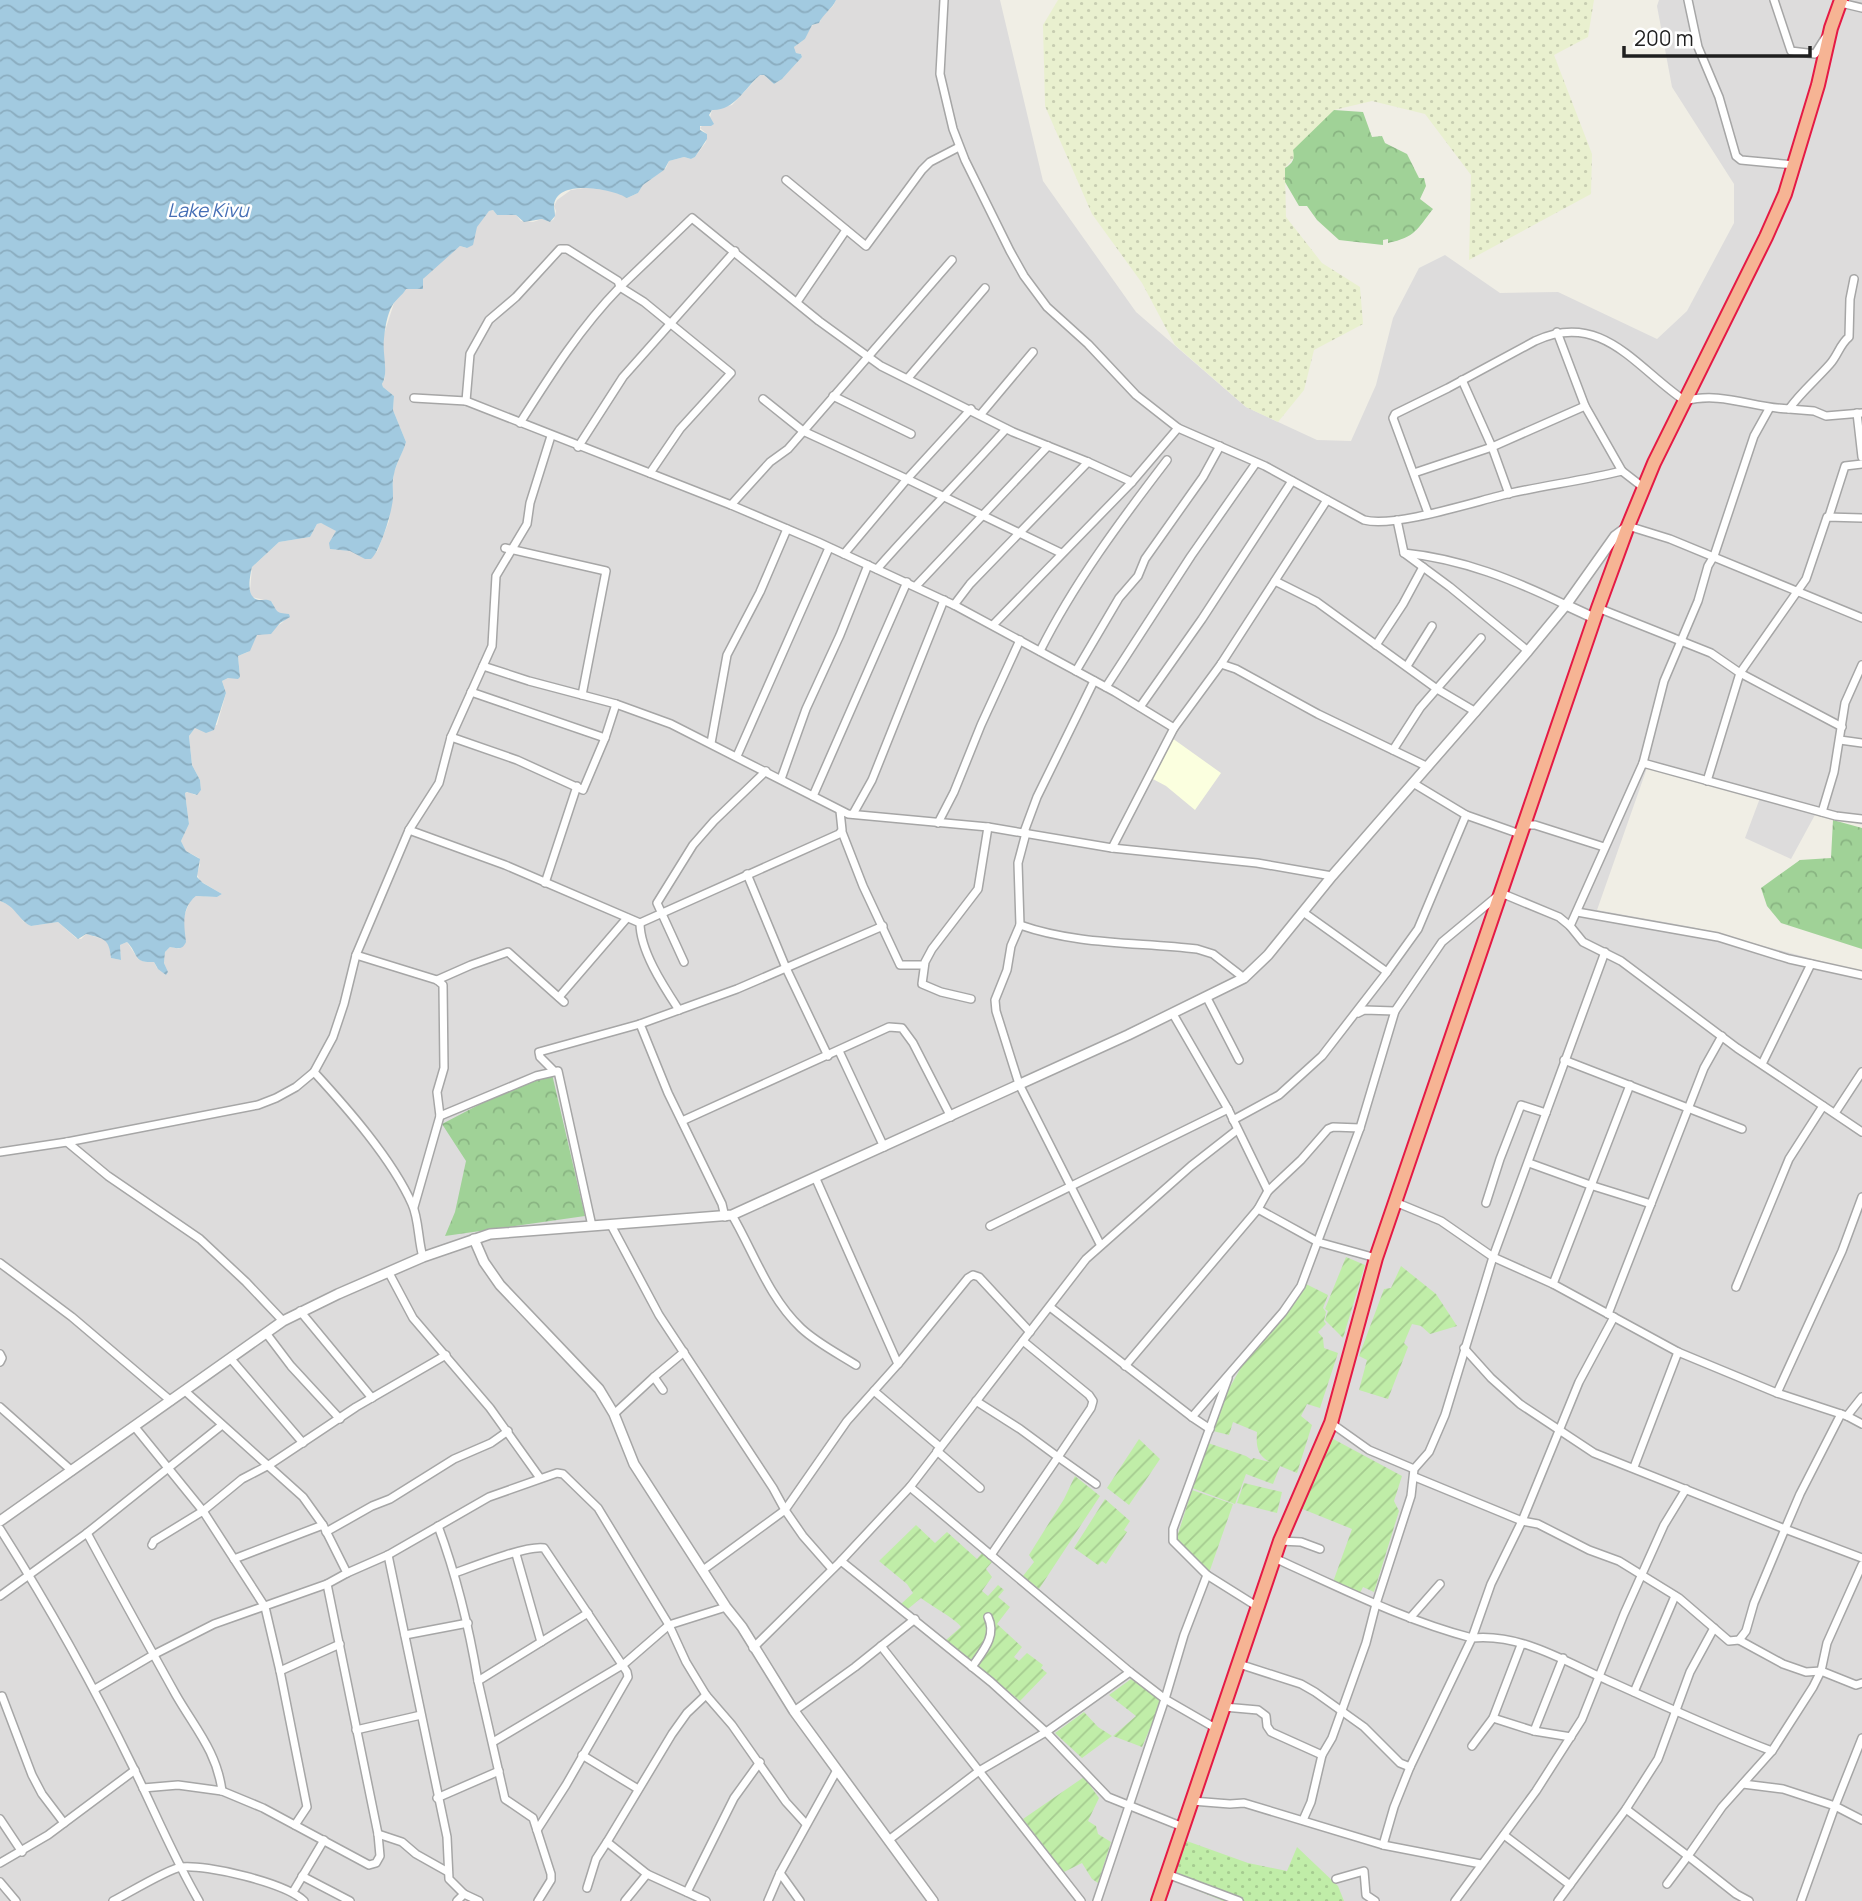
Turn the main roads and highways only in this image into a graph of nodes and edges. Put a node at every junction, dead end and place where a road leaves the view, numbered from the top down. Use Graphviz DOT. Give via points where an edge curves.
graph roads {
  1 [pos="1841,2"];
  2 [pos="1158,1901"];
  1 -- 2 [label="highway" via="1795,165 1766,237 1644,488 1596,613 1376,1258 1331,1423 1280,1541"];
}
